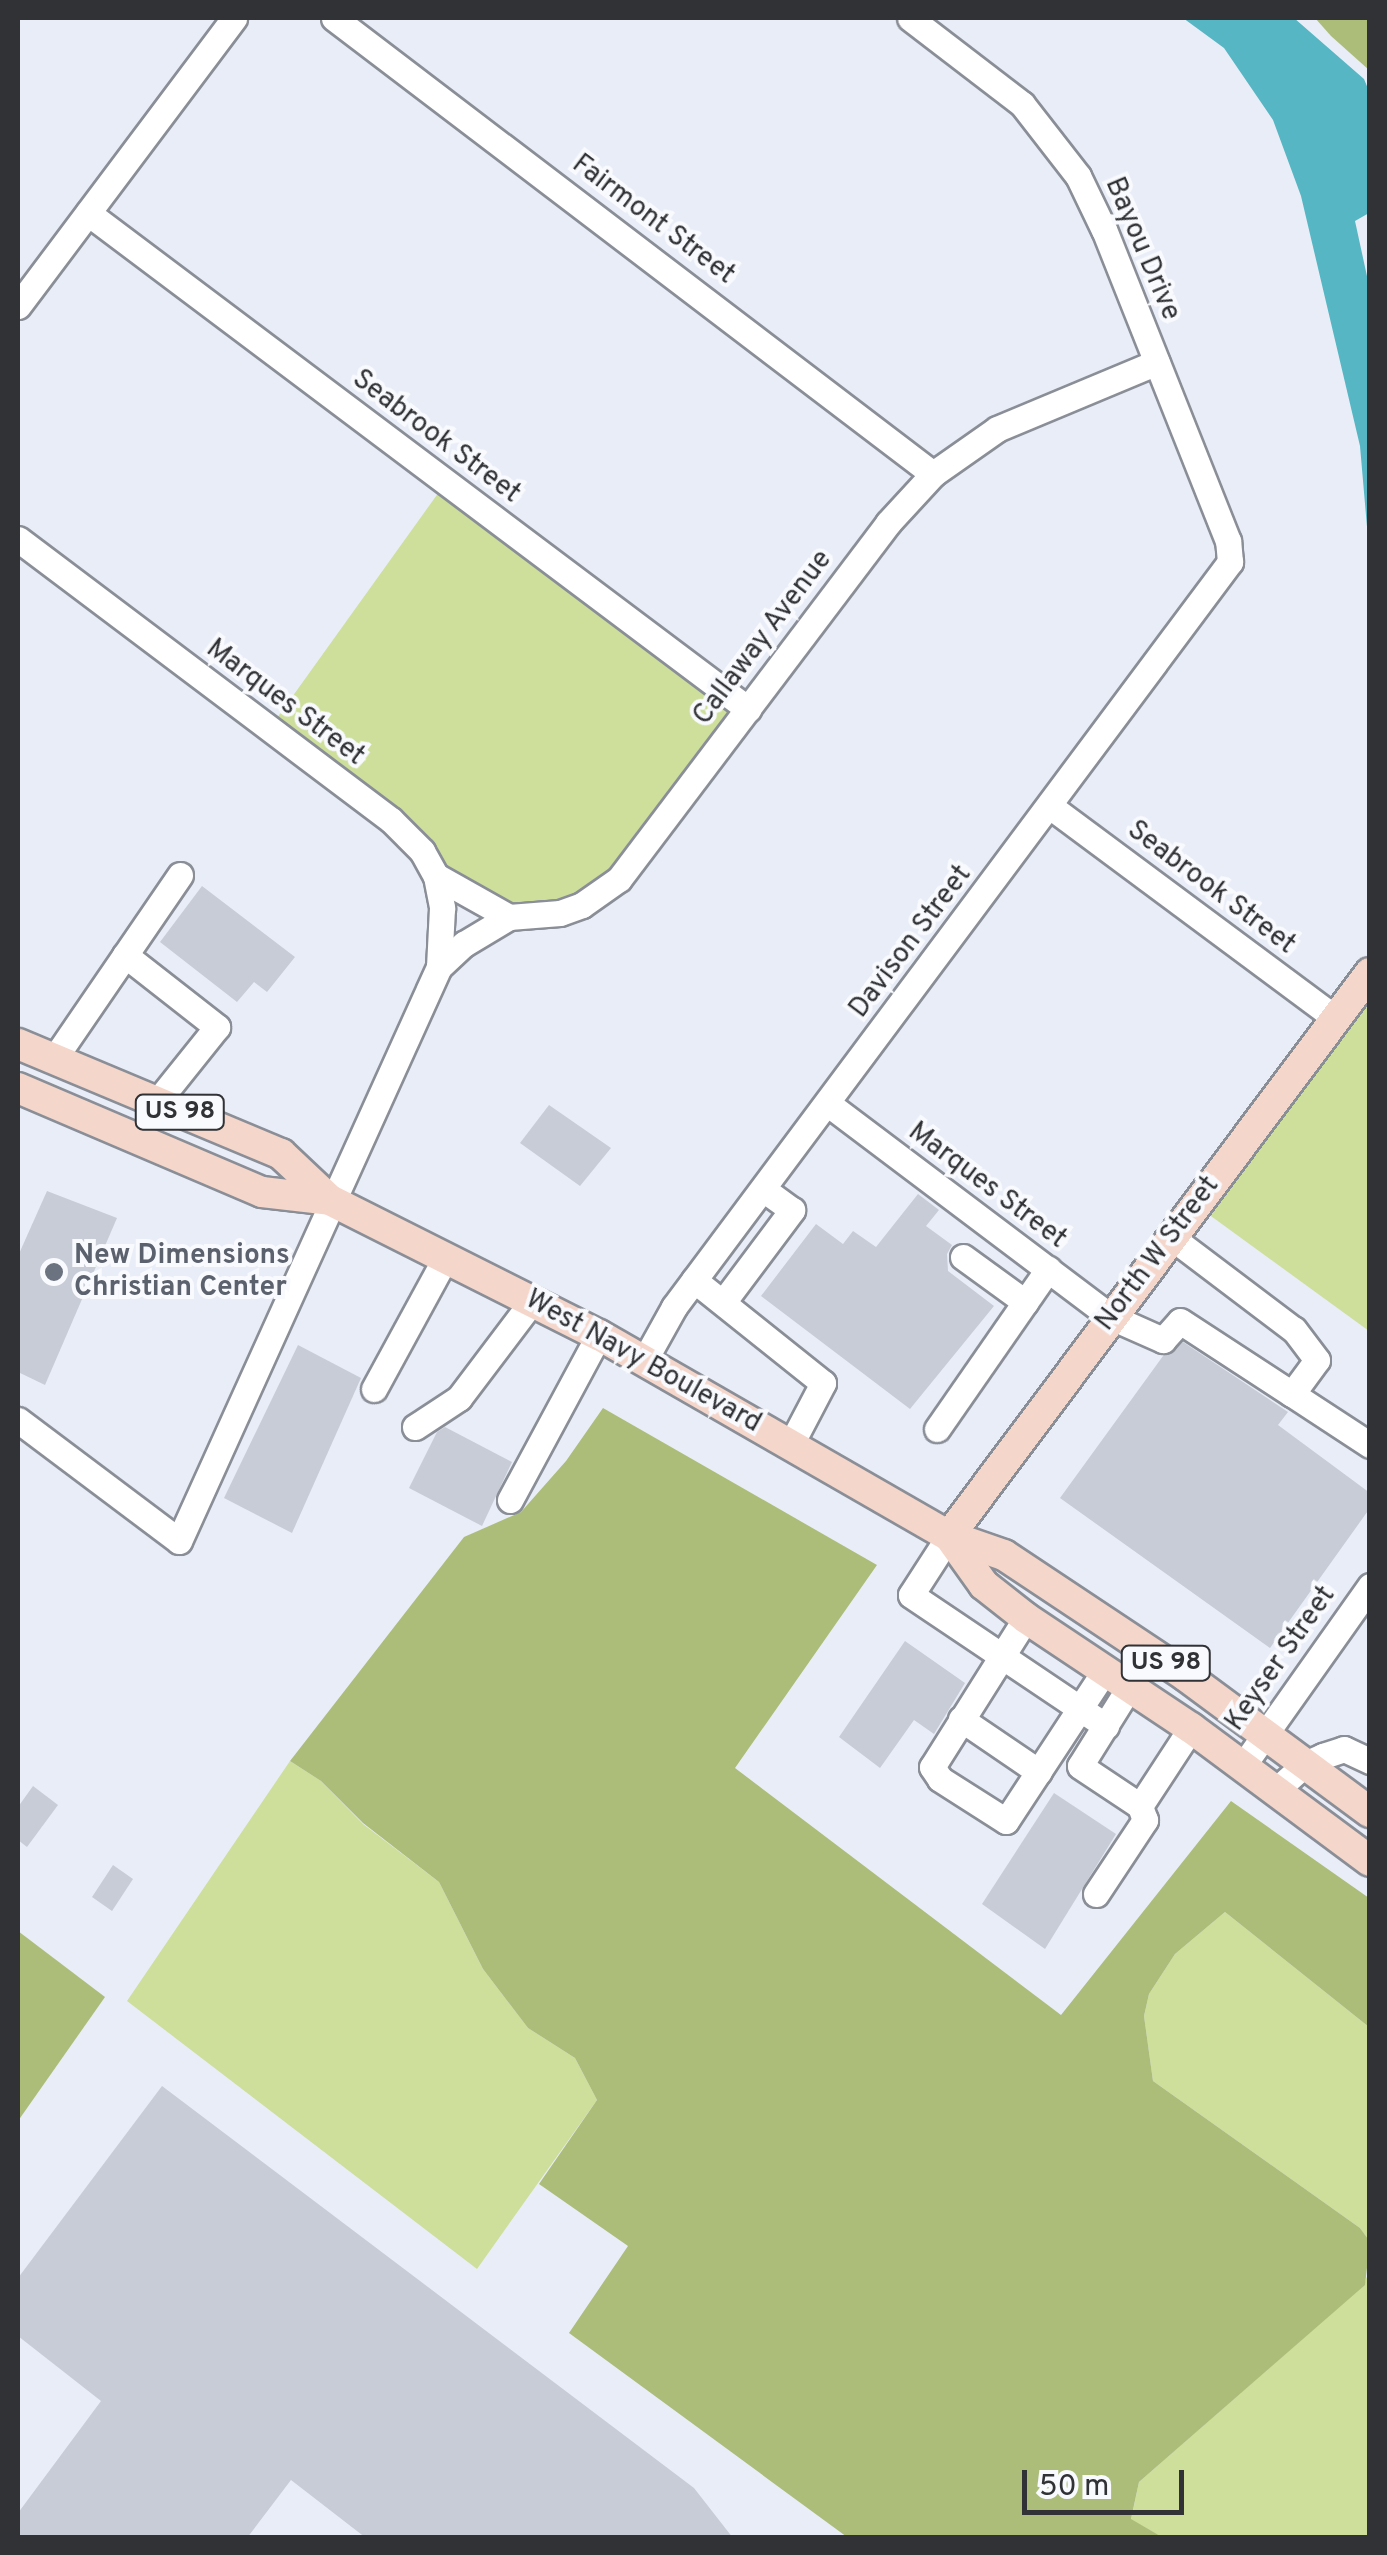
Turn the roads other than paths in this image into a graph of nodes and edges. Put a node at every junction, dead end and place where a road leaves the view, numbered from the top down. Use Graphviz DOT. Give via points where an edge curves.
graph roads {
  1 [pos="234,18"];
  2 [pos="334,18"];
  3 [pos="910,18"];
  4 [pos="88,212"];
  5 [pos="18,306"];
  6 [pos="1156,362"];
  7 [pos="934,474"];
  8 [pos="18,540"];
  9 [pos="1230,562"];
  10 [pos="748,708"];
  11 [pos="1050,806"];
  12 [pos="180,875"];
  13 [pos="436,876"];
  14 [pos="509,917"];
  15 [pos="125,954"];
  16 [pos="439,967"];
  17 [pos="1370,973"];
  18 [pos="1335,1018"];
  19 [pos="18,1044"];
  20 [pos="54,1060"];
  21 [pos="18,1088"];
  22 [pos="156,1102"];
  23 [pos="827,1104"];
  24 [pos="763,1188"];
  25 [pos="330,1200"];
  26 [pos="1170,1237"];
  27 [pos="446,1257"];
  28 [pos="963,1257"];
  29 [pos="1048,1269"];
  30 [pos="694,1280"];
  31 [pos="532,1300"];
  32 [pos="724,1301"];
  33 [pos="1025,1302"];
  34 [pos="1110,1317"];
  35 [pos="599,1334"];
  36 [pos="644,1360"];
  37 [pos="374,1389"];
  38 [pos="1292,1394"];
  39 [pos="18,1420"];
  40 [pos="416,1427"];
  41 [pos="937,1429"];
  42 [pos="791,1444"];
  43 [pos="1370,1445"];
  44 [pos="510,1500"];
  45 [pos="950,1536"];
  46 [pos="1370,1586"];
  47 [pos="1026,1618"];
  48 [pos="1001,1655"];
  49 [pos="1118,1678"];
  50 [pos="1080,1708"];
  51 [pos="961,1720"];
  52 [pos="1106,1726"];
  53 [pos="1190,1728"];
  54 [pos="1266,1734"];
  55 [pos="1054,1748"];
  56 [pos="1370,1761"];
  57 [pos="1305,1764"];
  58 [pos="1080,1766"];
  59 [pos="1242,1767"];
  60 [pos="1039,1772"];
  61 [pos="1276,1791"];
  62 [pos="1140,1806"];
  63 [pos="1370,1812"];
  64 [pos="1370,1862"];
  65 [pos="1096,1894"];
  1 -- 4 [label="street"];
  2 -- 7 [label="street, Fairmont Street"];
  3 -- 6 [label="street, Bayou Drive" via="1010,94 1062,150 1104,230"];
  4 -- 5 [label="street"];
  4 -- 10 [label="street, Seabrook Street"];
  6 -- 7 [label="street, Callaway Avenue" via="997,429"];
  6 -- 9 [label="street, Bayou Drive" via="1228,541"];
  7 -- 10 [label="street, Callaway Avenue" via="888,523"];
  8 -- 13 [label="street, Marques Street" via="391,820"];
  9 -- 11 [label="street, Davison Street"];
  10 -- 14 [label="street, Callaway Avenue" via="610,886 560,913"];
  11 -- 18 [label="street, Seabrook Street"];
  11 -- 23 [label="street, Davison Street"];
  12 -- 15 [label="street"];
  13 -- 14 [label="street, Marques Street"];
  13 -- 16 [label="street, Callaway Avenue"];
  14 -- 16 [label="street, Callaway Avenue"];
  15 -- 20 [label="street"];
  15 -- 22 [label="street" via="217,1027"];
  16 -- 25 [label="street, Callaway Avenue"];
  17 -- 18 [label="main road, North W Street"];
  18 -- 26 [label="main road, North W Street"];
  19 -- 20 [label="main road, West Navy Boulevard / US 98"];
  20 -- 22 [label="main road, West Navy Boulevard / US 98"];
  21 -- 25 [label="main road, West Navy Boulevard / US 98" via="262,1192"];
  22 -- 25 [label="main road, West Navy Boulevard / US 98" via="281,1154"];
  23 -- 24 [label="street, Davison Street"];
  23 -- 29 [label="street, Marques Street"];
  24 -- 30 [label="street, Davison Street"];
  24 -- 32 [label="street" via="792,1210"];
  25 -- 27 [label="main road, West Navy Boulevard / US 98"];
  25 -- 39 [label="street, Callaway Avenue" via="179,1541"];
  26 -- 34 [label="main road, North W Street"];
  26 -- 38 [label="street" via="1294,1330 1316,1360"];
  27 -- 31 [label="main road, West Navy Boulevard / US 98"];
  27 -- 37 [label="street"];
  28 -- 33 [label="street"];
  29 -- 33 [label="street"];
  29 -- 34 [label="street, Marques Street"];
  30 -- 32 [label="street"];
  30 -- 36 [label="street, Davison Street"];
  31 -- 35 [label="main road, West Navy Boulevard / US 98"];
  31 -- 40 [label="street" via="459,1398"];
  32 -- 42 [label="street" via="823,1383"];
  33 -- 41 [label="street"];
  34 -- 38 [label="street, Marques Street" via="1163,1340 1180,1321"];
  34 -- 45 [label="main road, North W Street"];
  35 -- 36 [label="main road, West Navy Boulevard / US 98"];
  35 -- 44 [label="street"];
  36 -- 42 [label="main road, West Navy Boulevard / US 98"];
  38 -- 43 [label="street"];
  42 -- 45 [label="main road, West Navy Boulevard / US 98"];
  45 -- 47 [label="main road, West Navy Boulevard / US 98" via="984,1585"];
  45 -- 48 [label="street" via="911,1595"];
  45 -- 54 [label="main road, West Navy Boulevard / US 98" via="1004,1555"];
  46 -- 54 [label="street, Keyser Street"];
  47 -- 48 [label="street"];
  47 -- 49 [label="main road, West Navy Boulevard / US 98"];
  48 -- 50 [label="street"];
  48 -- 51 [label="street"];
  49 -- 50 [label="street"];
  49 -- 52 [label="street"];
  49 -- 53 [label="main road, West Navy Boulevard / US 98"];
  50 -- 52 [label="street"];
  50 -- 55 [label="street"];
  51 -- 60 [label="street"];
  51 -- 60 [label="street" via="932,1767 940,1779 1006,1821"];
  52 -- 58 [label="street"];
  53 -- 59 [label="main road, West Navy Boulevard / US 98"];
  53 -- 62 [label="street"];
  54 -- 57 [label="main road, West Navy Boulevard / US 98"];
  54 -- 59 [label="street, Keyser Street"];
  55 -- 58 [label="street"];
  55 -- 60 [label="street"];
  56 -- 57 [label="street" via="1344,1749"];
  57 -- 61 [label="street"];
  57 -- 63 [label="main road, West Navy Boulevard / US 98"];
  58 -- 62 [label="street"];
  59 -- 61 [label="main road, West Navy Boulevard / US 98"];
  61 -- 64 [label="main road, West Navy Boulevard / US 98"];
  62 -- 65 [label="street" via="1145,1820"];
}
